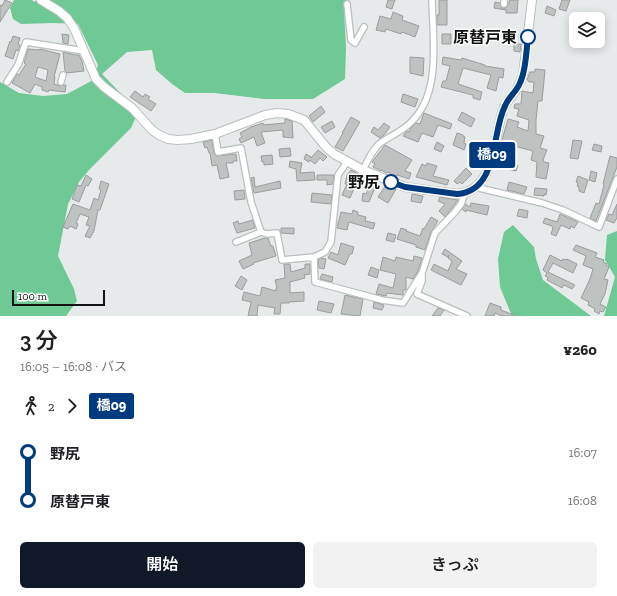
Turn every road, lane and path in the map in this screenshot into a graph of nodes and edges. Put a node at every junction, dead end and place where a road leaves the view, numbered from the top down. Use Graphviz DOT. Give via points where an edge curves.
graph roads {
  1 [pos="41,0"];
  2 [pos="432,0"];
  3 [pos="532,0"];
  4 [pos="347,4"];
  5 [pos="364,27"];
  6 [pos="84,50"];
  7 [pos="63,75"];
  8 [pos="7,82"];
  9 [pos="61,82"];
  10 [pos="215,134"];
  11 [pos="347,162"];
  12 [pos="363,170"];
  13 [pos="617,179"];
  14 [pos="475,187"];
  15 [pos="465,193"];
  16 [pos="261,232"];
  17 [pos="236,242"];
  18 [pos="314,257"];
  19 [pos="422,273"];
  20 [pos="467,316"];
  1 -- 6 [label="street" via="67,18"];
  2 -- 12 [label="street" via="433,54 427,100 408,125 379,145"];
  3 -- 14 [label="street" via="523,75 505,106 488,170"];
  4 -- 5 [label="street" via="351,40 355,43"];
  6 -- 8 [label="street" via="26,42 18,65"];
  6 -- 10 [label="street" via="96,79 132,108 159,135 178,140"];
  7 -- 9 [label="street"];
  10 -- 11 [label="street" via="264,115 288,114 304,120 326,147"];
  10 -- 16 [label="street" via="218,152 241,148 250,202"];
  11 -- 12 [label="street"];
  11 -- 18 [label="street" via="338,175 331,242 325,252"];
  12 -- 15 [label="street" via="405,187"];
  13 -- 14 [label="street" via="599,227 556,208"];
  14 -- 15 [label="street"];
  15 -- 19 [label="street" via="455,212 435,233"];
  16 -- 17 [label="street"];
  16 -- 18 [label="street" via="278,233 282,260"];
  18 -- 19 [label="street" via="315,282 382,300 403,303"];
  19 -- 20 [label="street" via="417,294"];
}
